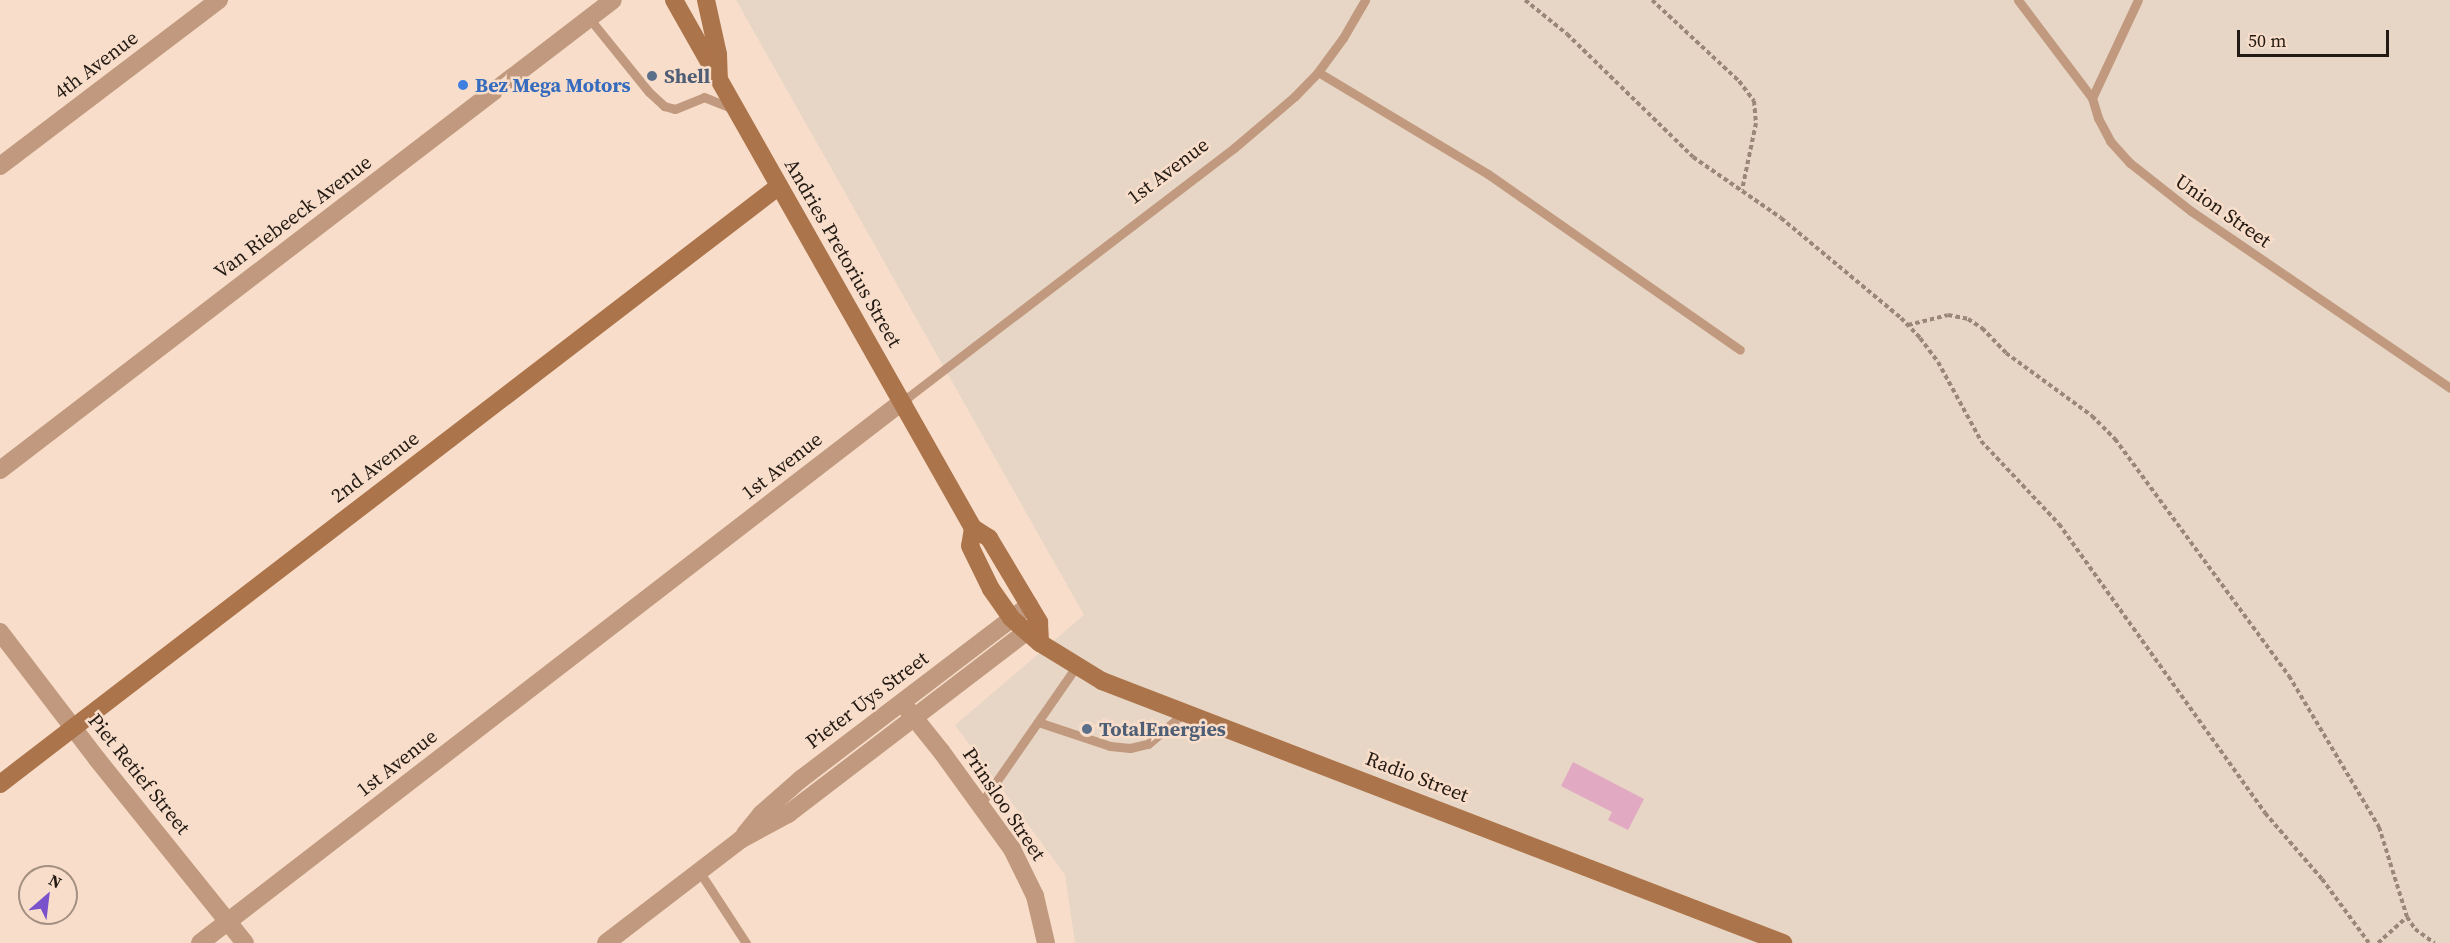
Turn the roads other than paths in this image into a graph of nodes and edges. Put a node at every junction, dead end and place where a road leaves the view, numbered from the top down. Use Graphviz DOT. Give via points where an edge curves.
graph roads {
  1 [pos="219,0"];
  2 [pos="613,0"];
  3 [pos="674,0"];
  4 [pos="706,0"];
  5 [pos="1365,0"];
  6 [pos="2018,0"];
  7 [pos="2138,0"];
  8 [pos="590,18"];
  9 [pos="1318,72"];
  10 [pos="720,83"];
  11 [pos="2092,98"];
  12 [pos="735,110"];
  13 [pos="0,166"];
  14 [pos="779,186"];
  15 [pos="1740,350"];
  16 [pos="2450,388"];
  17 [pos="903,401"];
  18 [pos="0,470"];
  19 [pos="973,528"];
  20 [pos="1029,605"];
  21 [pos="1011,618"];
  22 [pos="0,632"];
  23 [pos="1035,633"];
  24 [pos="1076,667"];
  25 [pos="902,702"];
  26 [pos="1184,713"];
  27 [pos="914,719"];
  28 [pos="1038,722"];
  29 [pos="73,728"];
  30 [pos="0,784"];
  31 [pos="980,805"];
  32 [pos="740,840"];
  33 [pos="699,871"];
  34 [pos="229,920"];
  35 [pos="200,943"];
  36 [pos="245,943"];
  37 [pos="606,943"];
  38 [pos="746,943"];
  39 [pos="1046,943"];
  40 [pos="1783,943"];
  1 -- 13 [label="street, 4th Avenue"];
  2 -- 8 [label="street, Van Riebeeck Avenue"];
  3 -- 10 [label="street, Andries Pretorius Street"];
  4 -- 10 [label="street"];
  5 -- 9 [label="lane, 1st Avenue" via="1344,38"];
  6 -- 11 [label="lane, Union Street"];
  7 -- 11 [label="lane"];
  8 -- 12 [label="lane" via="648,92 664,106 675,109 704,97"];
  8 -- 18 [label="street, Van Riebeeck Avenue"];
  9 -- 15 [label="lane" via="1488,174"];
  9 -- 17 [label="lane, 1st Avenue" via="1234,148"];
  10 -- 12 [label="street, Andries Pretorius Street"];
  11 -- 16 [label="lane, Union Street" via="2110,141 2155,185"];
  12 -- 14 [label="street, Andries Pretorius Street"];
  14 -- 17 [label="street, Andries Pretorius Street"];
  14 -- 29 [label="street, 2nd Avenue"];
  17 -- 19 [label="street, Andries Pretorius Street"];
  17 -- 34 [label="street, 1st Avenue"];
  19 -- 20 [label="street, Andries Pretorius Street" via="989,538"];
  19 -- 21 [label="street, Andries Pretorius Street" via="970,546 991,589"];
  20 -- 21 [label="street, Pieter Uys Street"];
  20 -- 23 [label="street, Andries Pretorius Street"];
  21 -- 23 [label="street, Andries Pretorius Street"];
  21 -- 25 [label="street, Pieter Uys Street"];
  22 -- 29 [label="street, Piet Retief Street"];
  23 -- 24 [label="street, Radio Street"];
  23 -- 27 [label="street, Pieter Uys Street"];
  24 -- 26 [label="street, Radio Street"];
  24 -- 28 [label="lane"];
  25 -- 27 [label="street, Prinsloo Street"];
  25 -- 32 [label="street, Pieter Uys Street" via="801,779 761,814"];
  26 -- 28 [label="lane" via="1148,744 1130,748 1110,746"];
  26 -- 40 [label="street, Radio Street"];
  27 -- 31 [label="street, Prinsloo Street"];
  27 -- 32 [label="street, Pieter Uys Street" via="788,814"];
  28 -- 31 [label="lane"];
  29 -- 30 [label="street, 2nd Avenue"];
  29 -- 34 [label="street, Piet Retief Street"];
  31 -- 39 [label="street, Prinsloo Street" via="1024,871 1035,896"];
  32 -- 33 [label="street, Pieter Uys Street"];
  33 -- 37 [label="street, Pieter Uys Street"];
  33 -- 38 [label="lane"];
  34 -- 35 [label="street, 1st Avenue"];
  34 -- 36 [label="street, Piet Retief Street"];
}
